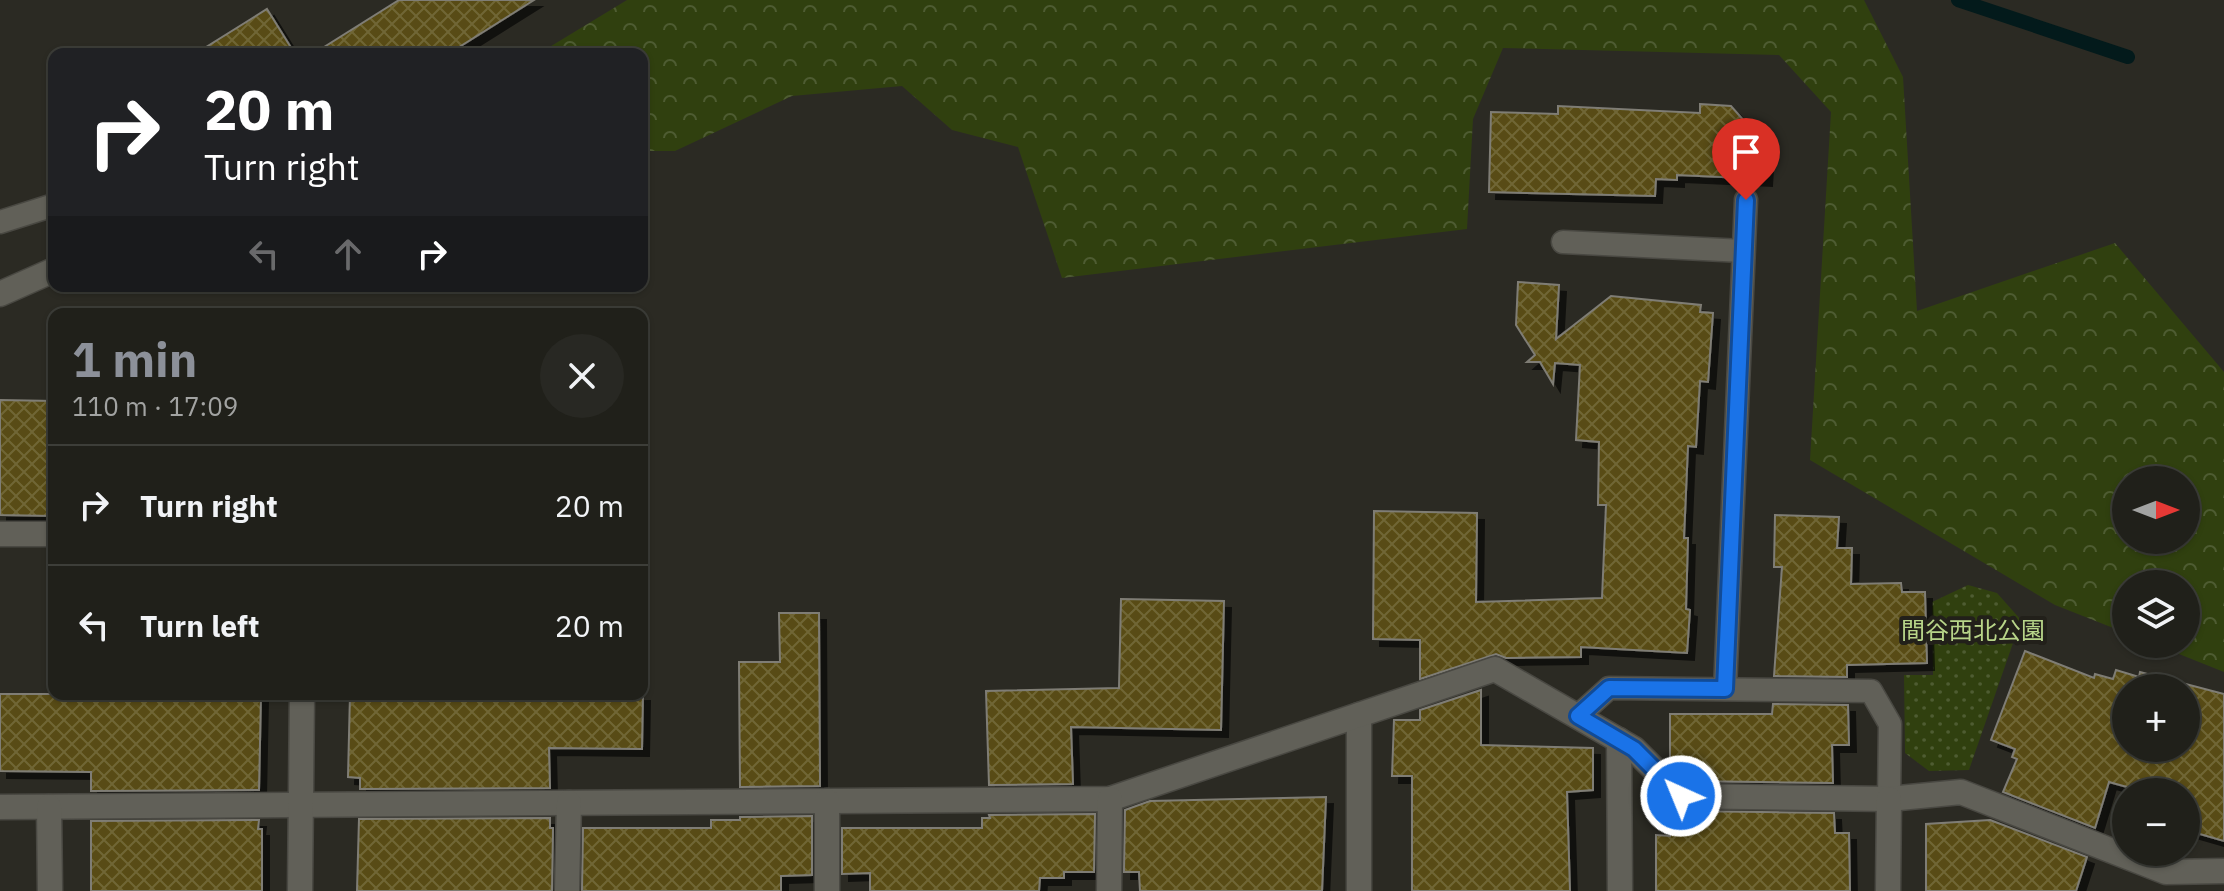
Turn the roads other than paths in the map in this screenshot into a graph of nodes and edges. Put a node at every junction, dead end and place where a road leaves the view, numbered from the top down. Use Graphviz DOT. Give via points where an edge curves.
graph roads {
  1 [pos="1746,200"];
  2 [pos="48,207"];
  3 [pos="0,222"];
  4 [pos="1563,242"];
  5 [pos="1743,251"];
  6 [pos="48,273"];
  7 [pos="0,294"];
  8 [pos="0,534"];
  9 [pos="48,534"];
  10 [pos="1725,689"];
  11 [pos="302,700"];
  12 [pos="1359,715"];
  13 [pos="1578,716"];
  14 [pos="1619,740"];
  15 [pos="1110,799"];
  16 [pos="1889,799"];
  17 [pos="827,801"];
  18 [pos="569,803"];
  19 [pos="301,805"];
  20 [pos="0,807"];
  21 [pos="49,807"];
  22 [pos="2224,871"];
  23 [pos="2166,882"];
  24 [pos="50,891"];
  25 [pos="300,891"];
  26 [pos="567,891"];
  27 [pos="827,891"];
  28 [pos="1109,891"];
  29 [pos="1359,891"];
  30 [pos="1620,891"];
  31 [pos="1888,891"];
  1 -- 5 [label="lane"];
  2 -- 3 [label="lane"];
  4 -- 5 [label="lane"];
  5 -- 10 [label="lane"];
  6 -- 7 [label="street"];
  8 -- 9 [label="street"];
  10 -- 13 [label="lane" via="1609,688"];
  10 -- 16 [label="lane" via="1871,691 1890,724"];
  11 -- 19 [label="street"];
  12 -- 13 [label="street" via="1495,669"];
  12 -- 15 [label="street"];
  12 -- 29 [label="street"];
  13 -- 14 [label="street"];
  14 -- 16 [label="street" via="1681,796"];
  14 -- 30 [label="street"];
  15 -- 17 [label="street"];
  15 -- 28 [label="street"];
  16 -- 23 [label="street" via="1961,792"];
  16 -- 31 [label="street"];
  17 -- 18 [label="street"];
  17 -- 27 [label="street"];
  18 -- 19 [label="street"];
  18 -- 26 [label="street"];
  19 -- 21 [label="street"];
  19 -- 25 [label="street"];
  20 -- 21 [label="street"];
  21 -- 24 [label="street"];
  22 -- 23 [label="street"];
}
